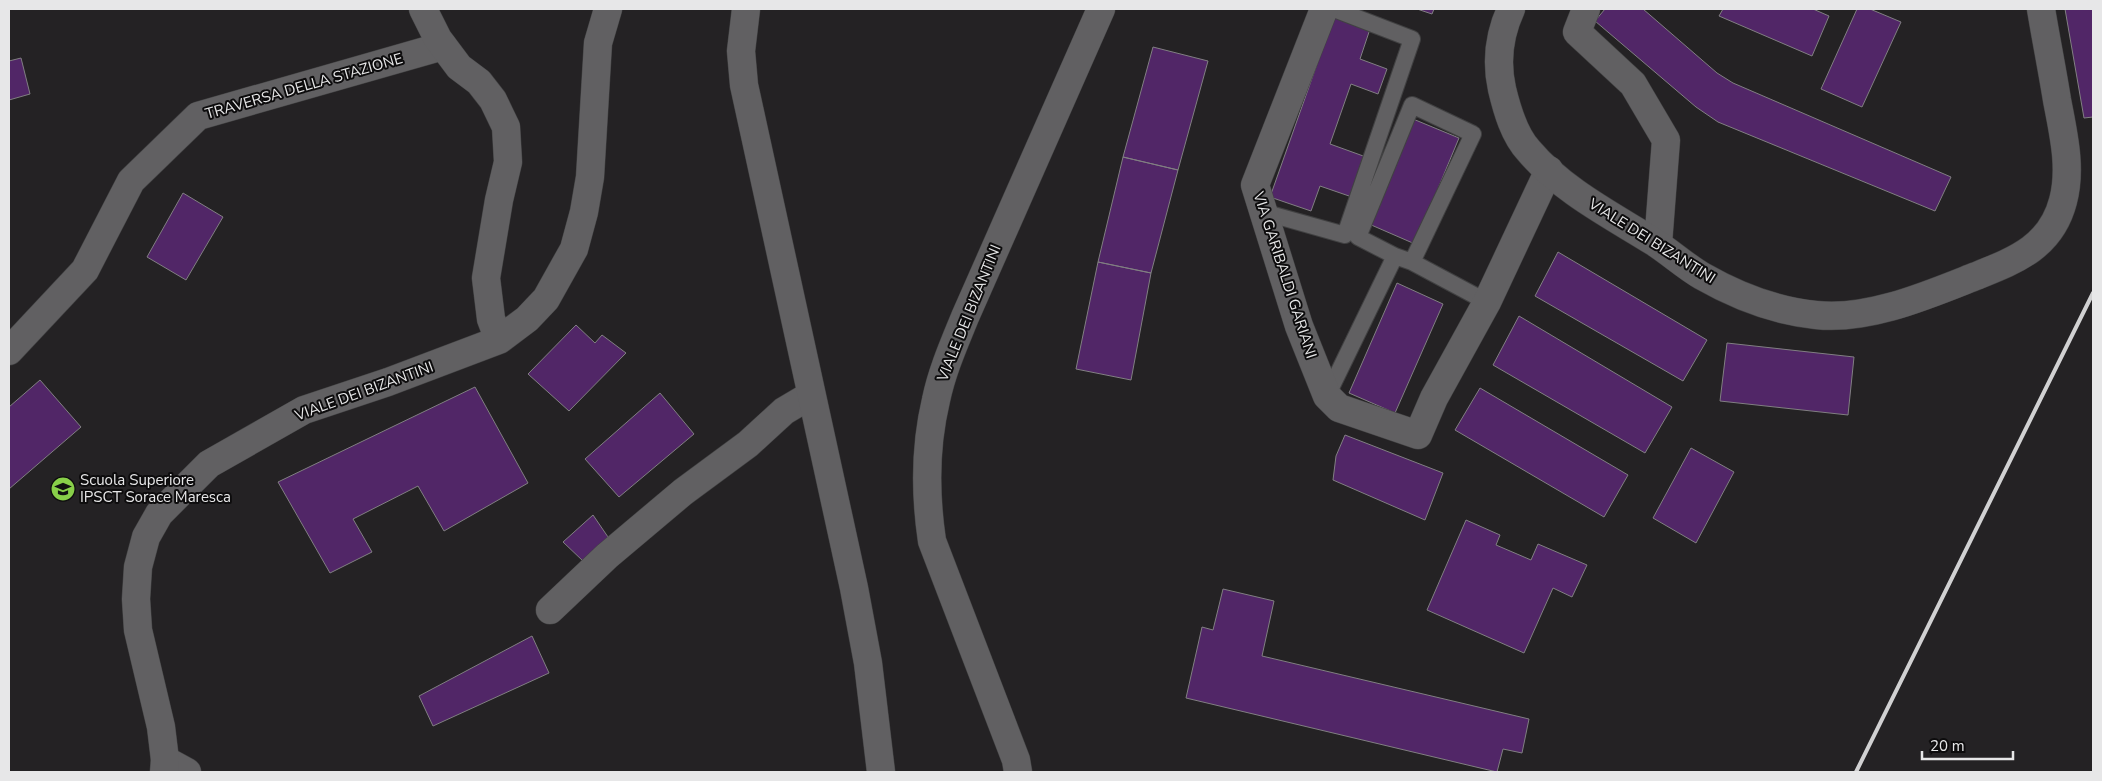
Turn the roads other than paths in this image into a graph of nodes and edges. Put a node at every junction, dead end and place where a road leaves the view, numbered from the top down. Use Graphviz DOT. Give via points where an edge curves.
graph roads {
  1 [pos="423,9"];
  2 [pos="608,9"];
  3 [pos="746,9"];
  4 [pos="1101,9"];
  5 [pos="1324,9"];
  6 [pos="1334,9"];
  7 [pos="1511,9"];
  8 [pos="1586,9"];
  9 [pos="2041,9"];
  10 [pos="443,46"];
  11 [pos="1548,170"];
  12 [pos="1263,212"];
  13 [pos="1658,244"];
  14 [pos="1396,256"];
  15 [pos="1412,262"];
  16 [pos="1487,302"];
  17 [pos="498,340"];
  18 [pos="9,351"];
  19 [pos="811,395"];
  20 [pos="1327,396"];
  21 [pos="550,610"];
  22 [pos="172,768"];
  23 [pos="881,772"];
  24 [pos="1018,772"];
  1 -- 10 [label="street"];
  2 -- 17 [label="street, VIALE DEI BIZANTINI" via="598,43 590,177 574,249 546,299"];
  3 -- 19 [label="street" via="741,51 744,85"];
  4 -- 24 [label="street, VIALE DEI BIZANTINI" via="950,353 935,401 929,439 928,511 932,541"];
  5 -- 12 [label="street, VIA GARIBALDI GARIANI" via="1256,185"];
  6 -- 12 [label="lane" via="1412,39 1345,235"];
  7 -- 11 [label="street, VIALE DEI BIZANTINI" via="1503,29 1500,51 1499,74 1504,100 1514,128 1528,151"];
  8 -- 13 [label="street" via="1577,32 1633,84 1666,140"];
  9 -- 13 [label="street, VIALE DEI BIZANTINI" via="2066,151 2067,178 2056,221 2031,250 1928,296 1866,312 1820,315 1792,312 1760,303 1702,275"];
  10 -- 17 [label="street" via="460,67 479,82 493,100 506,127 508,162 498,200 486,278 491,319"];
  10 -- 18 [label="street, TRAVERSA DELLA STAZIONE" via="198,116 131,181 85,270"];
  11 -- 13 [label="street, VIALE DEI BIZANTINI" via="1570,189"];
  11 -- 16 [label="street"];
  12 -- 20 [label="street, VIA GARIBALDI GARIANI" via="1298,326"];
  14 -- 15 [label="lane"];
  14 -- 15 [label="lane" via="1358,237 1412,105 1473,134"];
  14 -- 20 [label="lane"];
  15 -- 16 [label="lane"];
  16 -- 20 [label="street" via="1434,398 1418,435 1339,408"];
  17 -- 22 [label="street, VIALE DEI BIZANTINI" via="304,410 209,464 159,514 146,537 138,567 136,599 138,630"];
  19 -- 21 [label="street" via="784,411 748,444 683,492 607,556"];
  19 -- 23 [label="street" via="868,663"];
}
